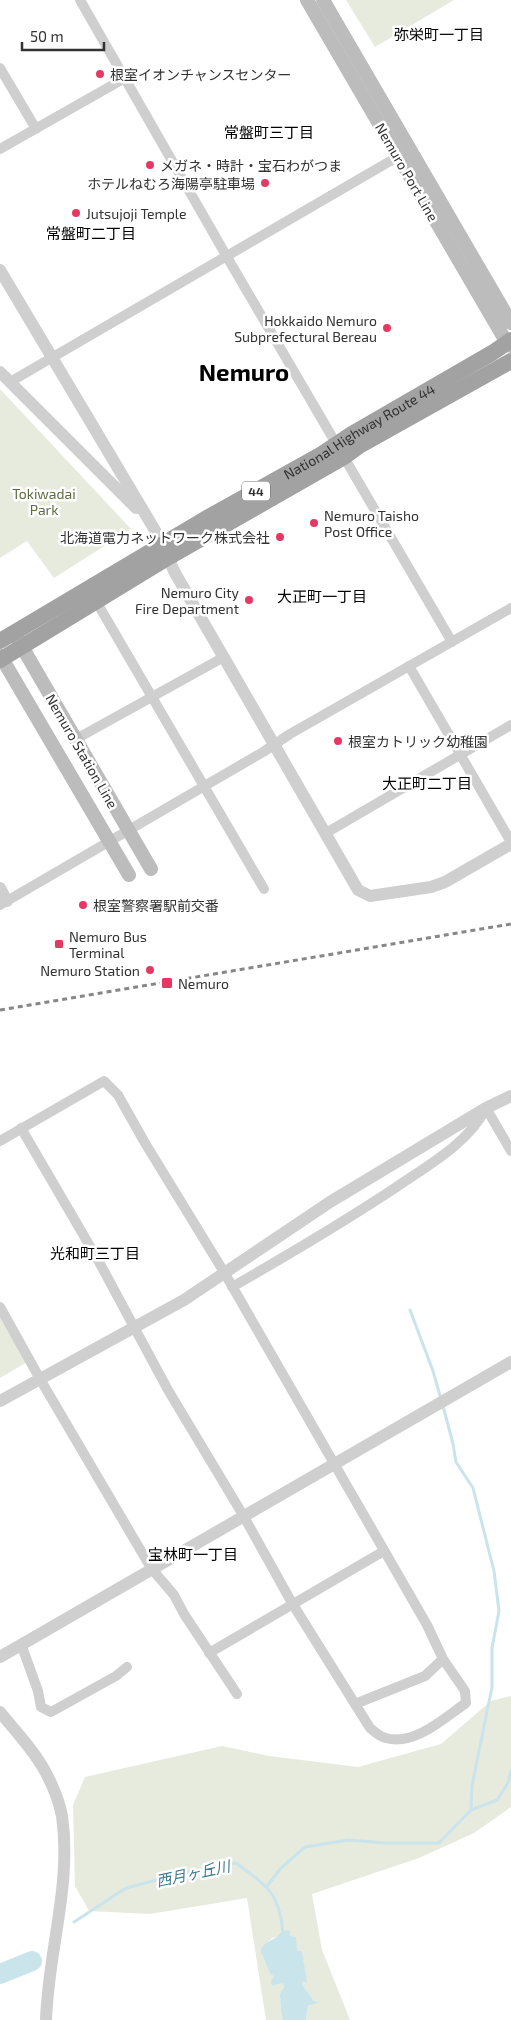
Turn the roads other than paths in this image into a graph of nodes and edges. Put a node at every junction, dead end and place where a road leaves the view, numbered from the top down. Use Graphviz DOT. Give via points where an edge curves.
graph roads {
  1 [pos="80,0"];
  2 [pos="307,0"];
  3 [pos="323,0"];
  4 [pos="0,68"];
  5 [pos="125,78"];
  6 [pos="36,129"];
  7 [pos="0,150"];
  8 [pos="404,153"];
  9 [pos="227,257"];
  10 [pos="0,270"];
  11 [pos="511,323"];
  12 [pos="510,343"];
  13 [pos="52,358"];
  14 [pos="511,361"];
  15 [pos="0,372"];
  16 [pos="10,382"];
  17 [pos="340,451"];
  18 [pos="150,522"];
  19 [pos="166,551"];
  20 [pos="96,601"];
  21 [pos="511,608"];
  22 [pos="18,640"];
  23 [pos="0,642"];
  24 [pos="452,642"];
  25 [pos="224,657"];
  26 [pos="1,658"];
  27 [pos="409,666"];
  28 [pos="153,697"];
  29 [pos="511,725"];
  30 [pos="76,739"];
  31 [pos="274,744"];
  32 [pos="461,755"];
  33 [pos="205,786"];
  34 [pos="128,831"];
  35 [pos="326,833"];
  36 [pos="110,842"];
  37 [pos="511,843"];
  38 [pos="151,869"];
  39 [pos="129,875"];
  40 [pos="0,888"];
  41 [pos="264,889"];
  42 [pos="4,903"];
  43 [pos="511,1096"];
  44 [pos="486,1108"];
  45 [pos="21,1128"];
  46 [pos="0,1141"];
  47 [pos="511,1151"];
  48 [pos="224,1272"];
  49 [pos="232,1287"];
  50 [pos="0,1307"];
  51 [pos="134,1328"];
  52 [pos="511,1362"];
  53 [pos="40,1379"];
  54 [pos="0,1401"];
  55 [pos="334,1463"];
  56 [pos="243,1515"];
  57 [pos="384,1551"];
  58 [pos="151,1568"];
  59 [pos="292,1603"];
  60 [pos="21,1644"];
  61 [pos="209,1653"];
  62 [pos="0,1657"];
  63 [pos="443,1659"];
  64 [pos="126,1667"];
  65 [pos="237,1694"];
  66 [pos="354,1704"];
  67 [pos="0,1712"];
  68 [pos="46,2020"];
  1 -- 5 [label="street"];
  2 -- 8 [label="main road, Nemuro Port Line"];
  3 -- 8 [label="main road, Nemuro Port Line"];
  4 -- 6 [label="street"];
  5 -- 6 [label="street"];
  5 -- 9 [label="street"];
  6 -- 7 [label="street"];
  8 -- 9 [label="street"];
  8 -- 11 [label="main road, Nemuro Port Line"];
  8 -- 12 [label="main road, Nemuro Port Line"];
  9 -- 13 [label="street"];
  9 -- 17 [label="street"];
  10 -- 13 [label="street"];
  12 -- 17 [label="highway, National Highway Route 44 / 44"];
  13 -- 16 [label="street"];
  13 -- 18 [label="street"];
  14 -- 17 [label="highway, National Highway Route 44 / 44" via="367,442"];
  15 -- 16 [label="street"];
  16 -- 18 [label="street"];
  17 -- 19 [label="highway, National Highway Route 44 / 44"];
  17 -- 24 [label="street"];
  18 -- 19 [label="street"];
  19 -- 20 [label="highway, National Highway Route 44 / 44"];
  19 -- 22 [label="highway, National Highway Route 44 / 44"];
  19 -- 25 [label="street" via="175,573"];
  20 -- 22 [label="highway, National Highway Route 44 / 44"];
  20 -- 28 [label="street"];
  21 -- 24 [label="street"];
  22 -- 23 [label="highway, National Highway Route 44 / 44"];
  22 -- 26 [label="highway, National Highway Route 44 / 44"];
  22 -- 30 [label="main road, Nemuro Station Line"];
  24 -- 27 [label="street"];
  25 -- 28 [label="street"];
  25 -- 31 [label="street"];
  26 -- 36 [label="main road, Nemuro Station Line"];
  27 -- 31 [label="street"];
  27 -- 32 [label="street"];
  28 -- 30 [label="street"];
  28 -- 33 [label="street"];
  29 -- 32 [label="street"];
  30 -- 34 [label="main road, Nemuro Station Line"];
  31 -- 33 [label="street"];
  31 -- 35 [label="street"];
  32 -- 35 [label="street"];
  32 -- 37 [label="street"];
  33 -- 34 [label="street"];
  33 -- 41 [label="street"];
  34 -- 36 [label="street"];
  34 -- 38 [label="main road, Nemuro Station Line"];
  35 -- 37 [label="street" via="358,890 370,896 445,882"];
  36 -- 39 [label="main road, Nemuro Station Line"];
  36 -- 42 [label="street"];
  40 -- 42 [label="street"];
  43 -- 44 [label="street"];
  44 -- 47 [label="street"];
  44 -- 48 [label="street" via="330,1202"];
  44 -- 49 [label="street" via="479,1122 454,1146 416,1174 336,1227"];
  45 -- 46 [label="street"];
  45 -- 48 [label="street" via="104,1081 118,1095"];
  45 -- 51 [label="street"];
  48 -- 49 [label="street"];
  48 -- 51 [label="street" via="184,1300"];
  49 -- 55 [label="street"];
  50 -- 53 [label="street"];
  51 -- 53 [label="street"];
  51 -- 56 [label="street"];
  52 -- 55 [label="street"];
  53 -- 54 [label="street"];
  53 -- 58 [label="street"];
  55 -- 56 [label="street"];
  55 -- 57 [label="street"];
  56 -- 58 [label="street"];
  56 -- 59 [label="street"];
  57 -- 59 [label="street"];
  57 -- 63 [label="street"];
  58 -- 60 [label="street"];
  58 -- 61 [label="street" via="174,1595"];
  59 -- 61 [label="street"];
  59 -- 66 [label="street"];
  60 -- 62 [label="street"];
  60 -- 64 [label="street" via="41,1707 51,1712 116,1676"];
  61 -- 65 [label="street"];
  63 -- 66 [label="street" via="425,1676"];
  63 -- 66 [label="street" via="465,1691 466,1703 424,1731 399,1740 384,1738 370,1728"];
  67 -- 68 [label="street" via="31,1748 45,1771 62,1814 65,1848"];
}
